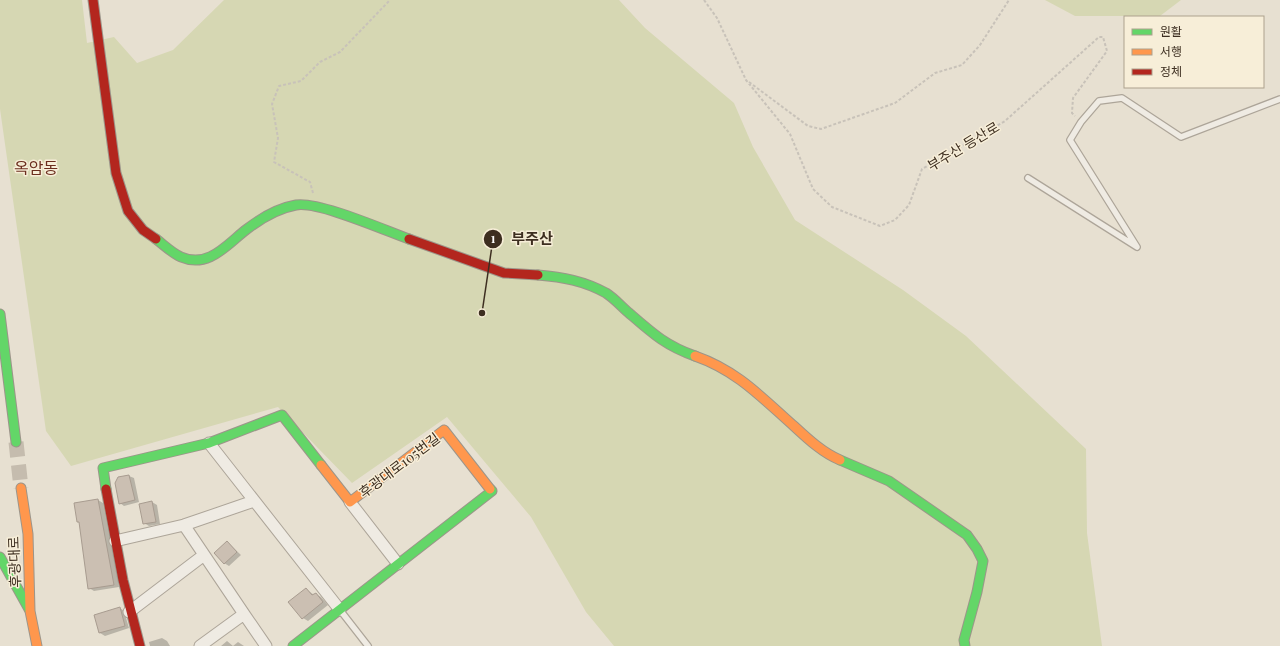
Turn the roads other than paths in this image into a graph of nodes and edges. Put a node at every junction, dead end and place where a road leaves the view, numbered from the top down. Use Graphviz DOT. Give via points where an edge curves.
graph roads {
  1 [pos="93,0"];
  2 [pos="1280,99"];
  3 [pos="1028,178"];
  4 [pos="0,314"];
  5 [pos="16,442"];
  6 [pos="209,443"];
  7 [pos="21,488"];
  8 [pos="254,500"];
  9 [pos="350,502"];
  10 [pos="184,525"];
  11 [pos="115,540"];
  12 [pos="204,555"];
  13 [pos="0,557"];
  14 [pos="398,564"];
  15 [pos="340,610"];
  16 [pos="30,611"];
  17 [pos="129,612"];
  18 [pos="244,614"];
  19 [pos="37,646"];
  20 [pos="140,646"];
  21 [pos="200,646"];
  22 [pos="266,646"];
  23 [pos="294,646"];
  24 [pos="368,646"];
  25 [pos="965,646"];
  1 -- 25 [label="street" via="116,173 128,211 143,230 181,257 202,260 224,250 247,229 279,210 296,205 313,205 504,273 562,277 582,282 607,294 675,349 717,364 739,378 808,439 837,458 888,481 967,535 983,561 964,640"];
  2 -- 3 [label="lane" via="1181,137 1122,98 1099,101 1070,140 1137,247"];
  4 -- 5 [label="street"];
  6 -- 8 [label="street"];
  6 -- 9 [label="street, 후광대로105번길" via="282,414"];
  6 -- 11 [label="street, 후광대로105번길" via="103,468"];
  7 -- 16 [label="street, 후광대로" via="28,534"];
  8 -- 10 [label="street"];
  8 -- 15 [label="street"];
  9 -- 14 [label="street, 후광대로105번길"];
  9 -- 14 [label="street, 후광대로105번길" via="444,430 492,491"];
  10 -- 11 [label="street"];
  10 -- 12 [label="street"];
  11 -- 17 [label="street, 후광대로105번길"];
  12 -- 17 [label="street"];
  12 -- 18 [label="street"];
  13 -- 16 [label="street, 후광대로"];
  14 -- 15 [label="street, 후광대로105번길"];
  15 -- 23 [label="street, 후광대로105번길"];
  15 -- 24 [label="lane"];
  16 -- 19 [label="street, 후광대로"];
  17 -- 20 [label="street, 후광대로105번길"];
  18 -- 21 [label="street"];
  18 -- 22 [label="street"];
}
